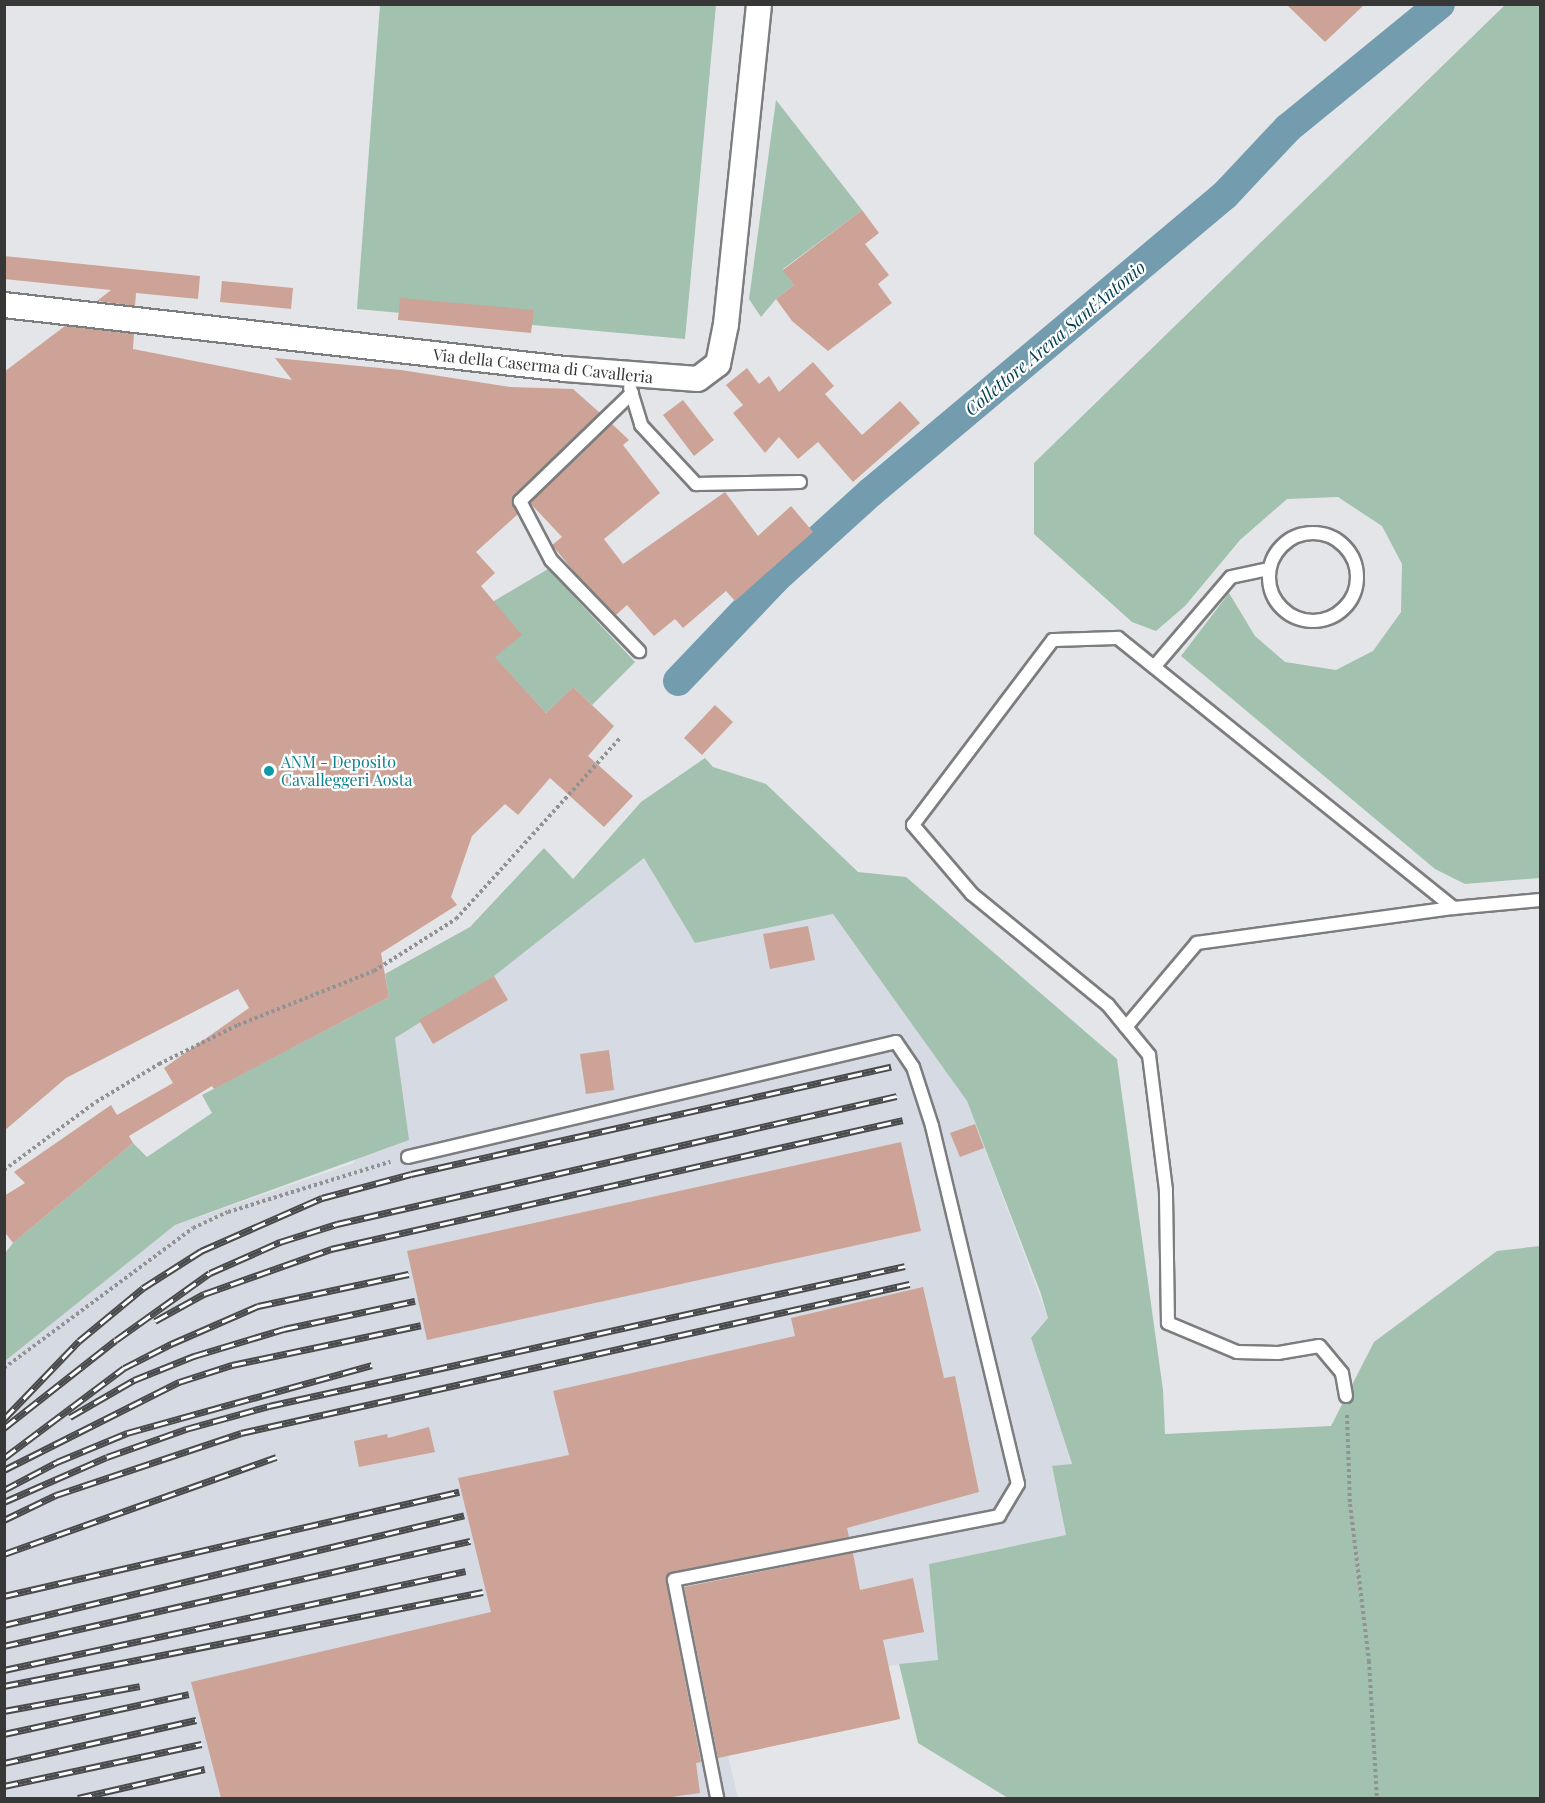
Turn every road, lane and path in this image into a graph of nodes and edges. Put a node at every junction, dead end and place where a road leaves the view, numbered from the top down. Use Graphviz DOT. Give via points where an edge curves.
graph roads {
  1 [pos="759,4"];
  2 [pos="4,305"];
  3 [pos="629,384"];
  4 [pos="800,482"];
  5 [pos="1269,569"];
  6 [pos="639,651"];
  7 [pos="1154,667"];
  8 [pos="621,737"];
  9 [pos="1540,900"];
  10 [pos="1455,909"];
  11 [pos="1126,1027"];
  12 [pos="408,1157"];
  13 [pos="4,1170"];
  14 [pos="4,1368"];
  15 [pos="1346,1396"];
  16 [pos="717,1798"];
  17 [pos="1377,1798"];
  1 -- 3 [label="street, Via della Caserma di Cavalleria" via="728,313 718,364 698,379"];
  2 -- 3 [label="street, Via della Caserma di Cavalleria"];
  3 -- 4 [label="lane" via="641,425 696,484"];
  3 -- 6 [label="lane" via="520,501 551,560"];
  5 -- 5 [label="lane" via="1272,596 1281,609 1306,622 1322,621 1341,612 1352,600 1358,581 1349,551 1329,535 1313,532 1285,542"];
  5 -- 7 [label="lane" via="1231,577"];
  7 -- 10 [label="lane"];
  7 -- 11 [label="lane" via="1118,638 1053,640 913,825 972,894 1108,1005"];
  8 -- 13 [label="path" via="456,919 374,971 238,1025 159,1064 96,1102"];
  9 -- 10 [label="lane"];
  10 -- 11 [label="lane" via="1197,943"];
  11 -- 15 [label="lane" via="1149,1055 1166,1190 1168,1323 1237,1352 1278,1353 1319,1346 1342,1373"];
  12 -- 14 [label="path" via="228,1212 193,1228"];
  12 -- 16 [label="lane" via="896,1042 913,1067 933,1126 1018,1484 999,1516 674,1580"];
  15 -- 17 [label="path" via="1350,1504 1369,1661"];
}
